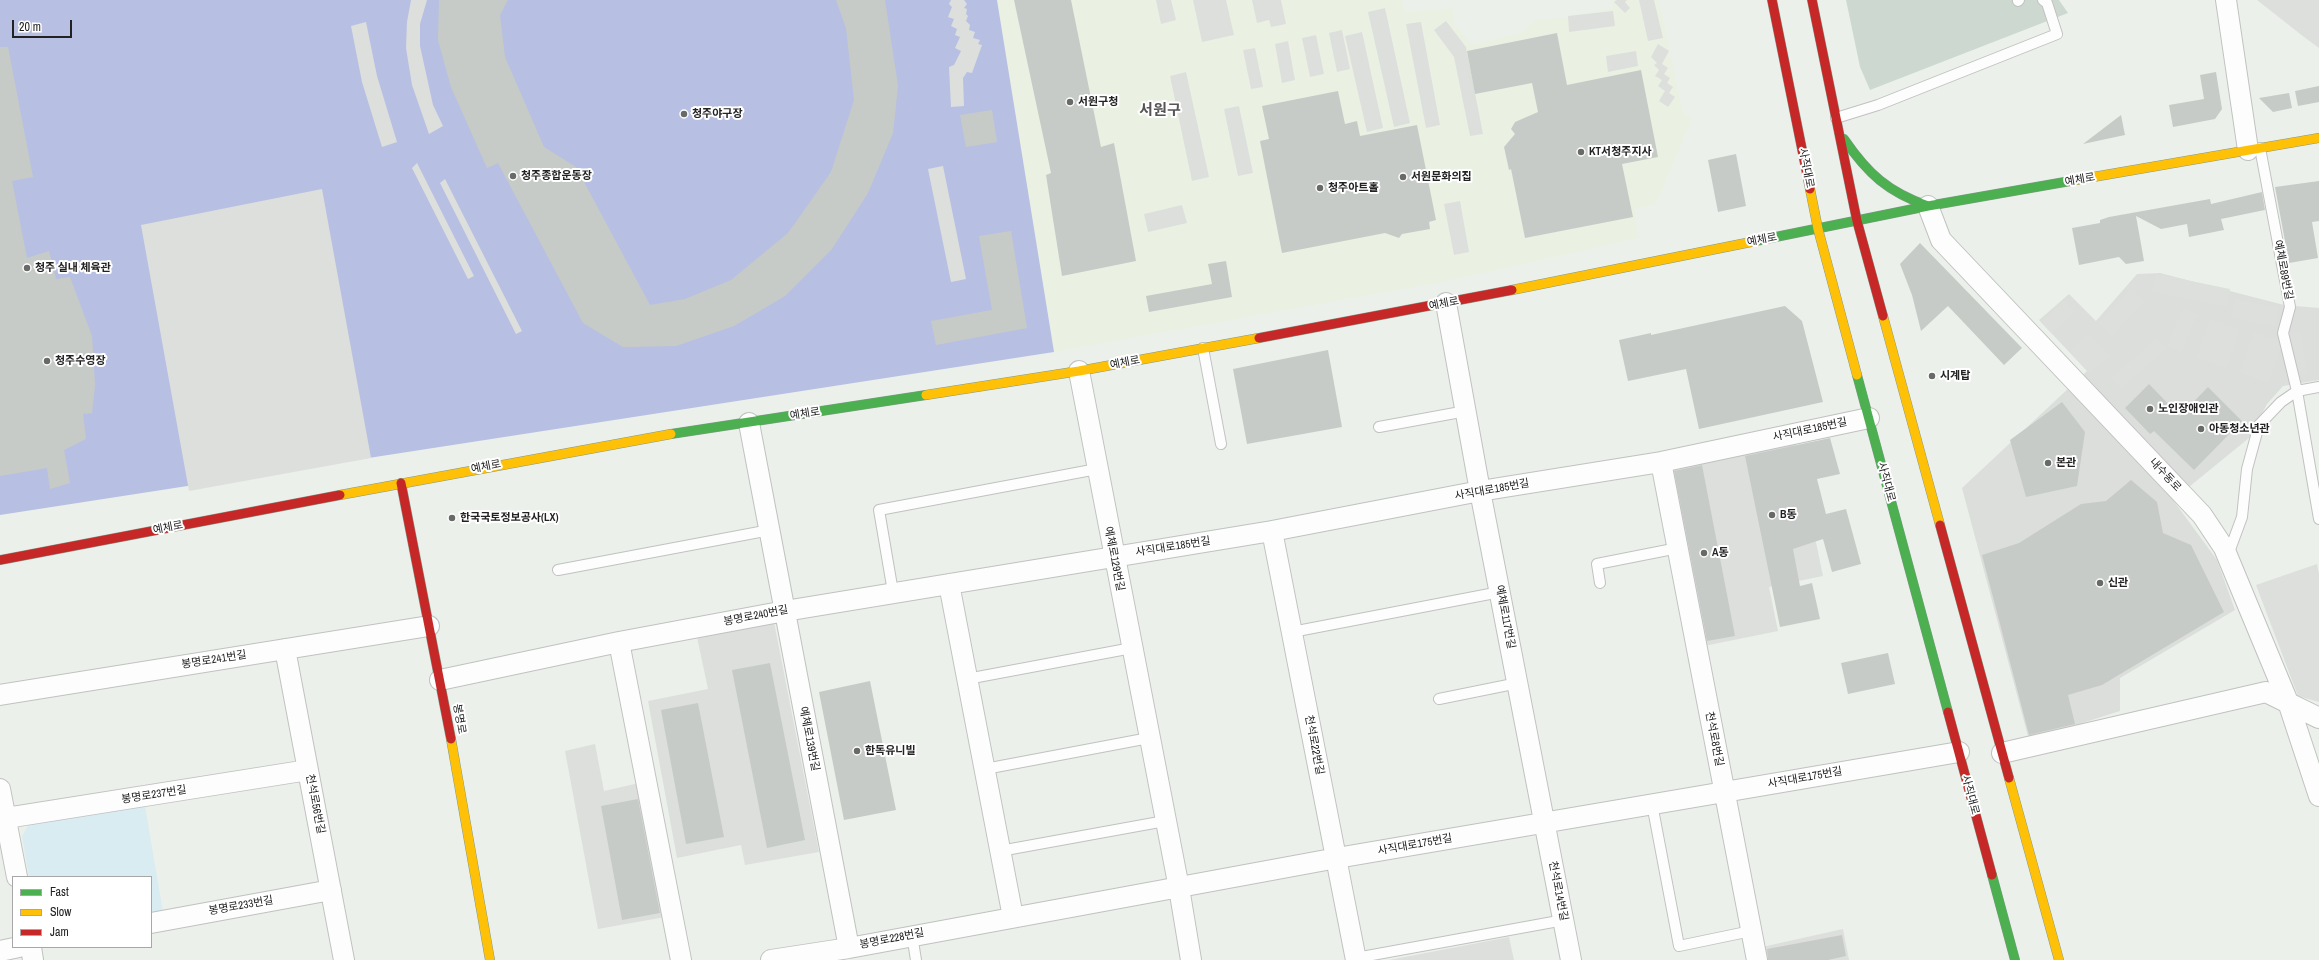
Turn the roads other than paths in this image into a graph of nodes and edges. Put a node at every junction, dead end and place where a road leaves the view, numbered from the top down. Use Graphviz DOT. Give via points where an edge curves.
graph roads {
  1 [pos="1772,0"];
  2 [pos="1812,0"];
  3 [pos="2043,0"];
  4 [pos="2226,0"];
  5 [pos="1836,118"];
  6 [pos="1840,134"];
  7 [pos="2319,138"];
  8 [pos="2254,149"];
  9 [pos="1928,206"];
  10 [pos="1857,221"];
  11 [pos="1818,229"];
  12 [pos="1446,303"];
  13 [pos="1203,348"];
  14 [pos="1079,371"];
  15 [pos="2319,387"];
  16 [pos="2297,391"];
  17 [pos="1466,411"];
  18 [pos="1869,418"];
  19 [pos="749,423"];
  20 [pos="1379,428"];
  21 [pos="1221,444"];
  22 [pos="1661,462"];
  23 [pos="1097,469"];
  24 [pos="401,483"];
  25 [pos="1480,491"];
  26 [pos="2319,519"];
  27 [pos="770,530"];
  28 [pos="1272,531"];
  29 [pos="1678,548"];
  30 [pos="1114,556"];
  31 [pos="2228,557"];
  32 [pos="0,560"];
  33 [pos="558,570"];
  34 [pos="1600,583"];
  35 [pos="948,584"];
  36 [pos="894,592"];
  37 [pos="1500,592"];
  38 [pos="785,611"];
  39 [pos="429,626"];
  40 [pos="1292,632"];
  41 [pos="619,642"];
  42 [pos="1132,648"];
  43 [pos="285,649"];
  44 [pos="967,679"];
  45 [pos="440,680"];
  46 [pos="1518,683"];
  47 [pos="0,694"];
  48 [pos="1439,699"];
  49 [pos="2288,702"];
  50 [pos="2319,718"];
  51 [pos="1149,738"];
  52 [pos="1958,752"];
  53 [pos="2002,753"];
  54 [pos="985,769"];
  55 [pos="308,770"];
  56 [pos="0,789"];
  57 [pos="1724,791"];
  58 [pos="2319,796"];
  59 [pos="1652,804"];
  60 [pos="3,818"];
  61 [pos="1165,821"];
  62 [pos="1545,823"];
  63 [pos="1000,851"];
  64 [pos="1337,858"];
  65 [pos="17,876"];
  66 [pos="1179,888"];
  67 [pos="330,890"];
  68 [pos="1013,917"];
  69 [pos="1564,920"];
  70 [pos="152,923"];
  71 [pos="1751,931"];
  72 [pos="912,935"];
  73 [pos="14,948"];
  74 [pos="31,948"];
  75 [pos="849,948"];
  76 [pos="0,951"];
  77 [pos="1356,959"];
  78 [pos="33,960"];
  79 [pos="344,960"];
  80 [pos="490,960"];
  81 [pos="681,960"];
  82 [pos="771,960"];
  83 [pos="916,960"];
  84 [pos="1191,960"];
  85 [pos="1571,960"];
  86 [pos="1757,960"];
  87 [pos="2015,960"];
  88 [pos="2059,960"];
  1 -- 11 [label="street, 사직대로"];
  2 -- 5 [label="street"];
  3 -- 5 [label="lane" via="2048,3 2057,34 1878,105"];
  4 -- 8 [label="street"];
  5 -- 6 [label="street"];
  6 -- 9 [label="street" via="1867,170 1885,188"];
  6 -- 10 [label="street"];
  7 -- 8 [label="street, 예체로"];
  8 -- 9 [label="street, 예체로"];
  8 -- 16 [label="lane, 예체로89번길" via="2290,307 2283,333"];
  9 -- 10 [label="street, 예체로"];
  9 -- 31 [label="street, 내수동로" via="1941,240 2202,515"];
  10 -- 11 [label="street, 예체로"];
  10 -- 53 [label="street"];
  11 -- 12 [label="street, 예체로"];
  11 -- 18 [label="street, 사직대로"];
  12 -- 13 [label="street, 예체로"];
  12 -- 17 [label="street, 예체로117번길"];
  13 -- 14 [label="street, 예체로"];
  13 -- 21 [label="lane"];
  14 -- 19 [label="street, 예체로"];
  14 -- 23 [label="street, 예체로129번길"];
  15 -- 16 [label="lane"];
  16 -- 26 [label="lane, 예체로89번길"];
  16 -- 31 [label="lane" via="2281,402 2259,425 2247,469 2242,517"];
  17 -- 20 [label="lane"];
  17 -- 25 [label="street, 예체로117번길"];
  18 -- 22 [label="street, 사직대로185번길"];
  18 -- 52 [label="street, 사직대로"];
  19 -- 24 [label="street, 예체로" via="627,441"];
  19 -- 27 [label="street, 예체로139번길"];
  22 -- 25 [label="street, 사직대로185번길"];
  22 -- 29 [label="street, 천석로8번길"];
  23 -- 30 [label="street, 예체로129번길"];
  23 -- 36 [label="lane" via="880,510"];
  24 -- 32 [label="street, 예체로"];
  24 -- 39 [label="street, 봉명로"];
  25 -- 28 [label="street, 사직대로185번길"];
  25 -- 37 [label="street, 예체로117번길"];
  27 -- 33 [label="lane"];
  27 -- 38 [label="street, 예체로139번길"];
  28 -- 30 [label="street, 사직대로185번길"];
  28 -- 40 [label="street, 천석로22번길"];
  29 -- 34 [label="lane" via="1597,564"];
  29 -- 57 [label="street, 천석로8번길"];
  30 -- 35 [label="street, 봉명로240번길"];
  30 -- 42 [label="street, 예체로129번길"];
  31 -- 49 [label="street, 내수동로"];
  35 -- 36 [label="street, 봉명로240번길"];
  35 -- 44 [label="street"];
  36 -- 38 [label="street, 봉명로240번길"];
  37 -- 40 [label="lane"];
  37 -- 46 [label="street, 예체로117번길"];
  38 -- 41 [label="street, 봉명로240번길"];
  38 -- 75 [label="street, 예체로139번길"];
  39 -- 43 [label="street, 봉명로241번길"];
  39 -- 45 [label="street, 봉명로"];
  40 -- 64 [label="street, 천석로22번길"];
  41 -- 45 [label="street, 봉명로240번길"];
  41 -- 81 [label="street"];
  42 -- 44 [label="lane"];
  42 -- 51 [label="street, 예체로129번길"];
  43 -- 47 [label="street, 봉명로241번길"];
  43 -- 55 [label="street, 천석로56번길"];
  44 -- 54 [label="street"];
  45 -- 80 [label="street, 봉명로"];
  46 -- 48 [label="lane"];
  46 -- 62 [label="street, 예체로117번길"];
  49 -- 50 [label="street"];
  49 -- 53 [label="street" via="2266,692"];
  49 -- 58 [label="street, 내수동로"];
  51 -- 54 [label="lane"];
  51 -- 61 [label="street, 예체로129번길"];
  52 -- 57 [label="street, 사직대로175번길"];
  52 -- 87 [label="street, 사직대로"];
  53 -- 88 [label="street"];
  54 -- 63 [label="street"];
  55 -- 60 [label="street, 봉명로237번길"];
  55 -- 67 [label="street, 천석로56번길"];
  56 -- 60 [label="street"];
  57 -- 59 [label="street, 사직대로175번길"];
  57 -- 71 [label="street, 천석로8번길"];
  59 -- 62 [label="street, 사직대로175번길"];
  59 -- 71 [label="lane" via="1679,946"];
  60 -- 65 [label="street"];
  61 -- 63 [label="lane"];
  61 -- 66 [label="street, 예체로129번길"];
  62 -- 64 [label="street, 사직대로175번길"];
  62 -- 69 [label="street, 천석로14번길"];
  63 -- 68 [label="street"];
  64 -- 66 [label="street, 사직대로175번길"];
  64 -- 77 [label="street, 천석로22번길"];
  66 -- 68 [label="street, 봉명로228번길"];
  66 -- 84 [label="street, 예체로129번길"];
  67 -- 70 [label="street, 봉명로233번길"];
  67 -- 79 [label="street, 천석로56번길"];
  68 -- 72 [label="street, 봉명로228번길"];
  69 -- 77 [label="lane"];
  69 -- 85 [label="street, 천석로14번길"];
  71 -- 86 [label="street, 천석로8번길"];
  72 -- 75 [label="street, 봉명로228번길"];
  72 -- 83 [label="lane"];
  73 -- 76 [label="street"];
  74 -- 78 [label="street"];
  75 -- 82 [label="street, 봉명로228번길"];
}
